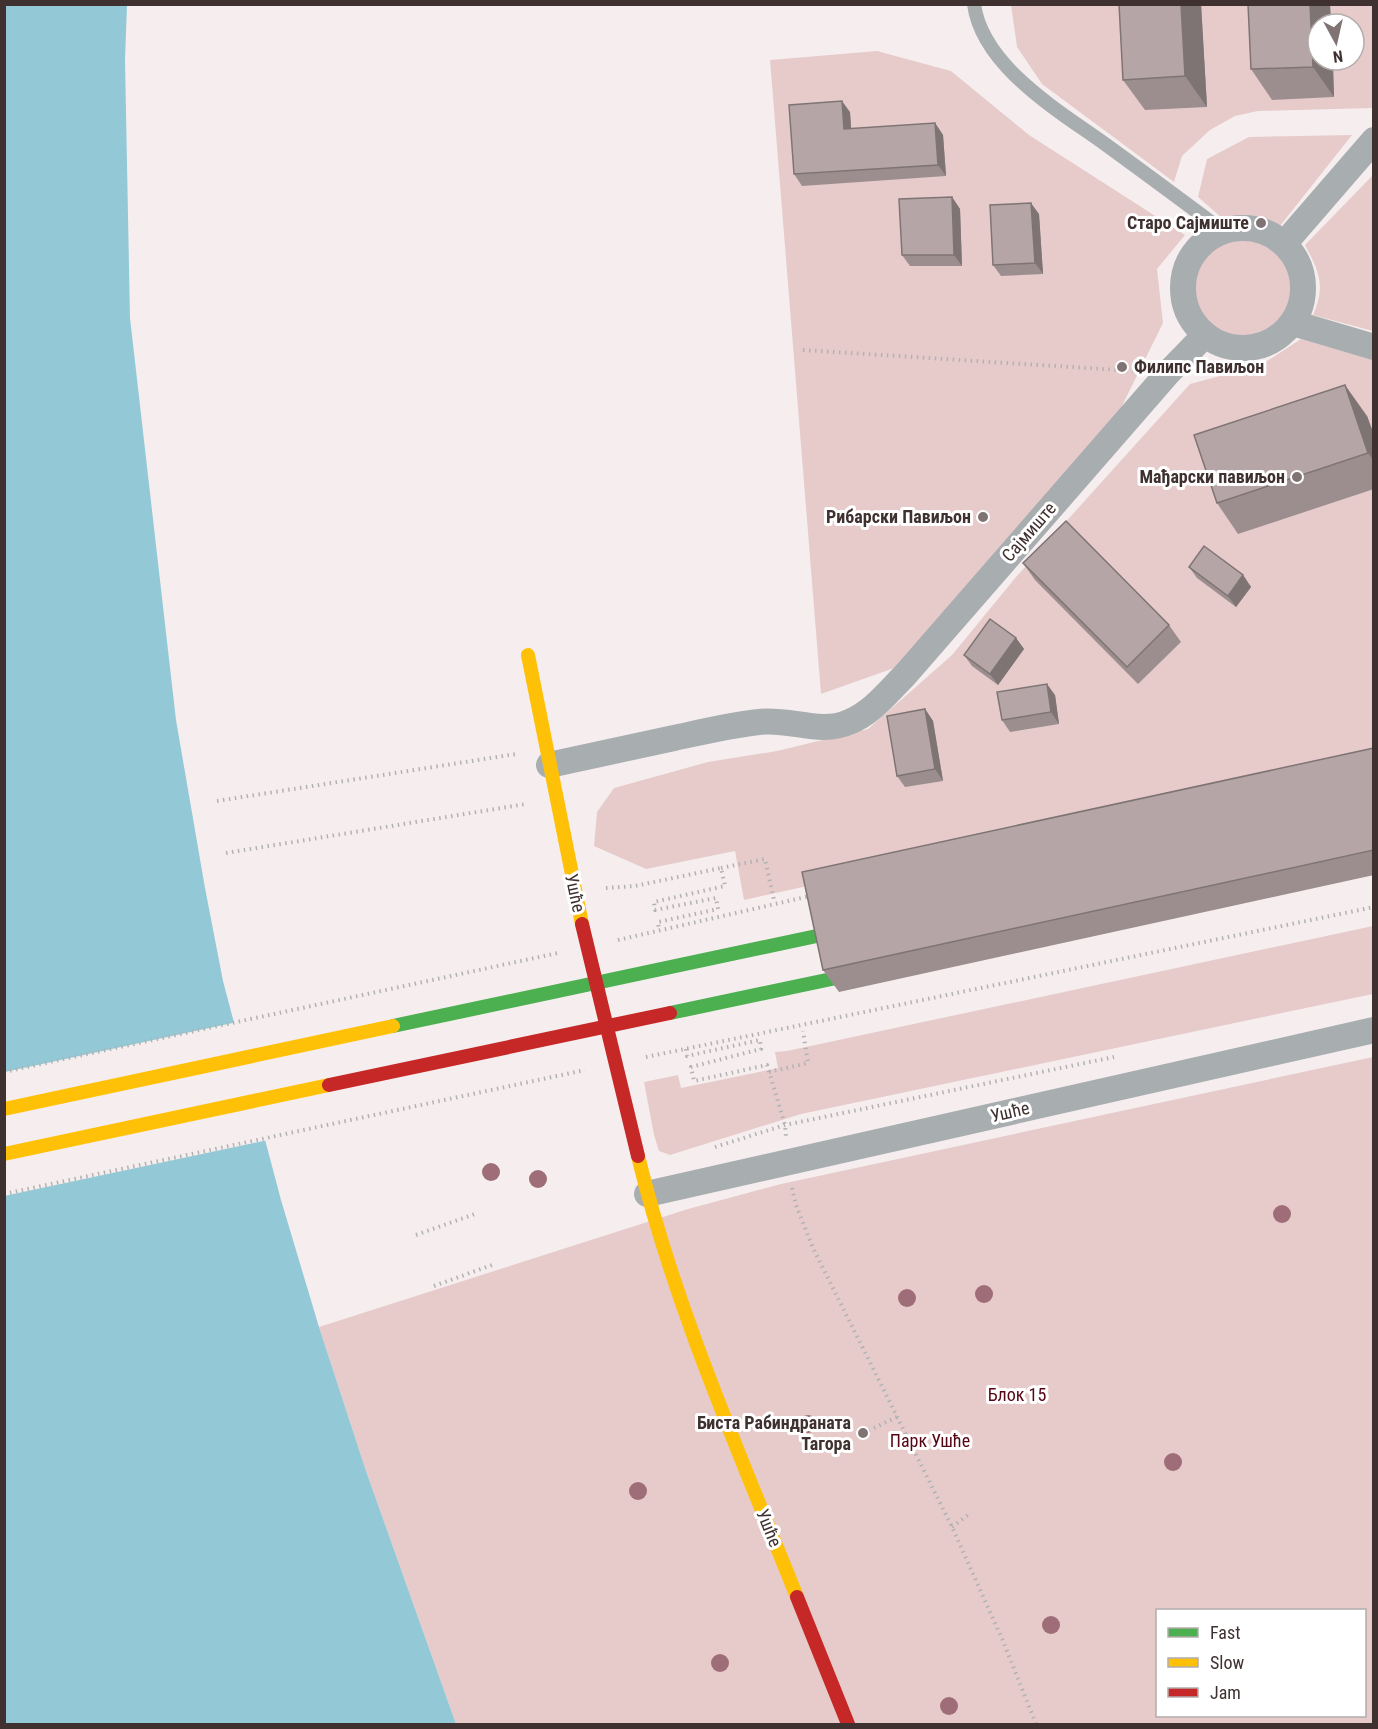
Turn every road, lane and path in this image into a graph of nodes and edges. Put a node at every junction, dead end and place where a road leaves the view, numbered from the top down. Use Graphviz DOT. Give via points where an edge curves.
graph roads {
  1 [pos="974,4"];
  2 [pos="1374,140"];
  3 [pos="1223,231"];
  4 [pos="1284,244"];
  5 [pos="1293,323"];
  6 [pos="1204,336"];
  7 [pos="1374,347"];
  8 [pos="802,350"];
  9 [pos="1168,373"];
  10 [pos="528,655"];
  11 [pos="548,757"];
  12 [pos="556,800"];
  13 [pos="217,801"];
  14 [pos="226,853"];
  15 [pos="721,868"];
  16 [pos="574,890"];
  17 [pos="817,894"];
  18 [pos="774,900"];
  19 [pos="1374,907"];
  20 [pos="872,925"];
  21 [pos="659,931"];
  22 [pos="613,941"];
  23 [pos="566,951"];
  24 [pos="882,968"];
  25 [pos="1374,1030"];
  26 [pos="803,1031"];
  27 [pos="686,1048"];
  28 [pos="1120,1056"];
  29 [pos="639,1058"];
  30 [pos="593,1068"];
  31 [pos="4,1072"];
  32 [pos="769,1072"];
  33 [pos="4,1109"];
  34 [pos="785,1125"];
  35 [pos="709,1149"];
  36 [pos="4,1154"];
  37 [pos="787,1163"];
  38 [pos="4,1194"];
  39 [pos="647,1194"];
  40 [pos="475,1214"];
  41 [pos="416,1235"];
  42 [pos="492,1265"];
  43 [pos="434,1286"];
  44 [pos="897,1417"];
  45 [pos="863,1433"];
  46 [pos="968,1515"];
  47 [pos="952,1527"];
  48 [pos="848,1725"];
  49 [pos="1036,1725"];
  1 -- 3 [label="lane" via="982,33 1028,88"];
  2 -- 4 [label="street"];
  3 -- 4 [label="street" via="1249,228 1274,236"];
  3 -- 6 [label="street" via="1196,249 1183,278 1186,310"];
  4 -- 5 [label="street" via="1302,274 1300,308"];
  5 -- 6 [label="street" via="1281,336 1251,348 1227,346"];
  5 -- 7 [label="street"];
  6 -- 9 [label="street, Сајмиште"];
  8 -- 9 [label="path"];
  9 -- 11 [label="street, Сајмиште" via="904,675 862,715 848,723 821,727 786,721 748,723"];
  10 -- 11 [label="main road, Ушће"];
  11 -- 12 [label="main road, Ушће"];
  11 -- 13 [label="path"];
  12 -- 14 [label="path"];
  12 -- 16 [label="main road, Ушће"];
  15 -- 16 [label="path" via="635,886"];
  15 -- 18 [label="path" via="765,859"];
  15 -- 21 [label="path" via="725,886 654,902 655,910 716,898 718,909 658,922"];
  16 -- 39 [label="main road, Ушће"];
  17 -- 21 [label="path"];
  19 -- 27 [label="path"];
  20 -- 33 [label="main road"];
  21 -- 22 [label="path"];
  23 -- 31 [label="path"];
  24 -- 36 [label="main road"];
  25 -- 37 [label="street, Ушће"];
  26 -- 32 [label="path" via="808,1063"];
  27 -- 29 [label="path"];
  27 -- 32 [label="path" via="687,1056 760,1040 762,1049 691,1067 694,1081 767,1065"];
  28 -- 34 [label="path"];
  30 -- 38 [label="path"];
  32 -- 34 [label="path"];
  34 -- 35 [label="path"];
  34 -- 37 [label="path"];
  37 -- 39 [label="street, Ушће"];
  37 -- 44 [label="path" via="796,1205 813,1248"];
  39 -- 48 [label="main road, Ушће" via="687,1321"];
  40 -- 41 [label="path"];
  42 -- 43 [label="path"];
  44 -- 45 [label="path"];
  44 -- 47 [label="path"];
  46 -- 47 [label="path"];
  47 -- 49 [label="path"];
}
